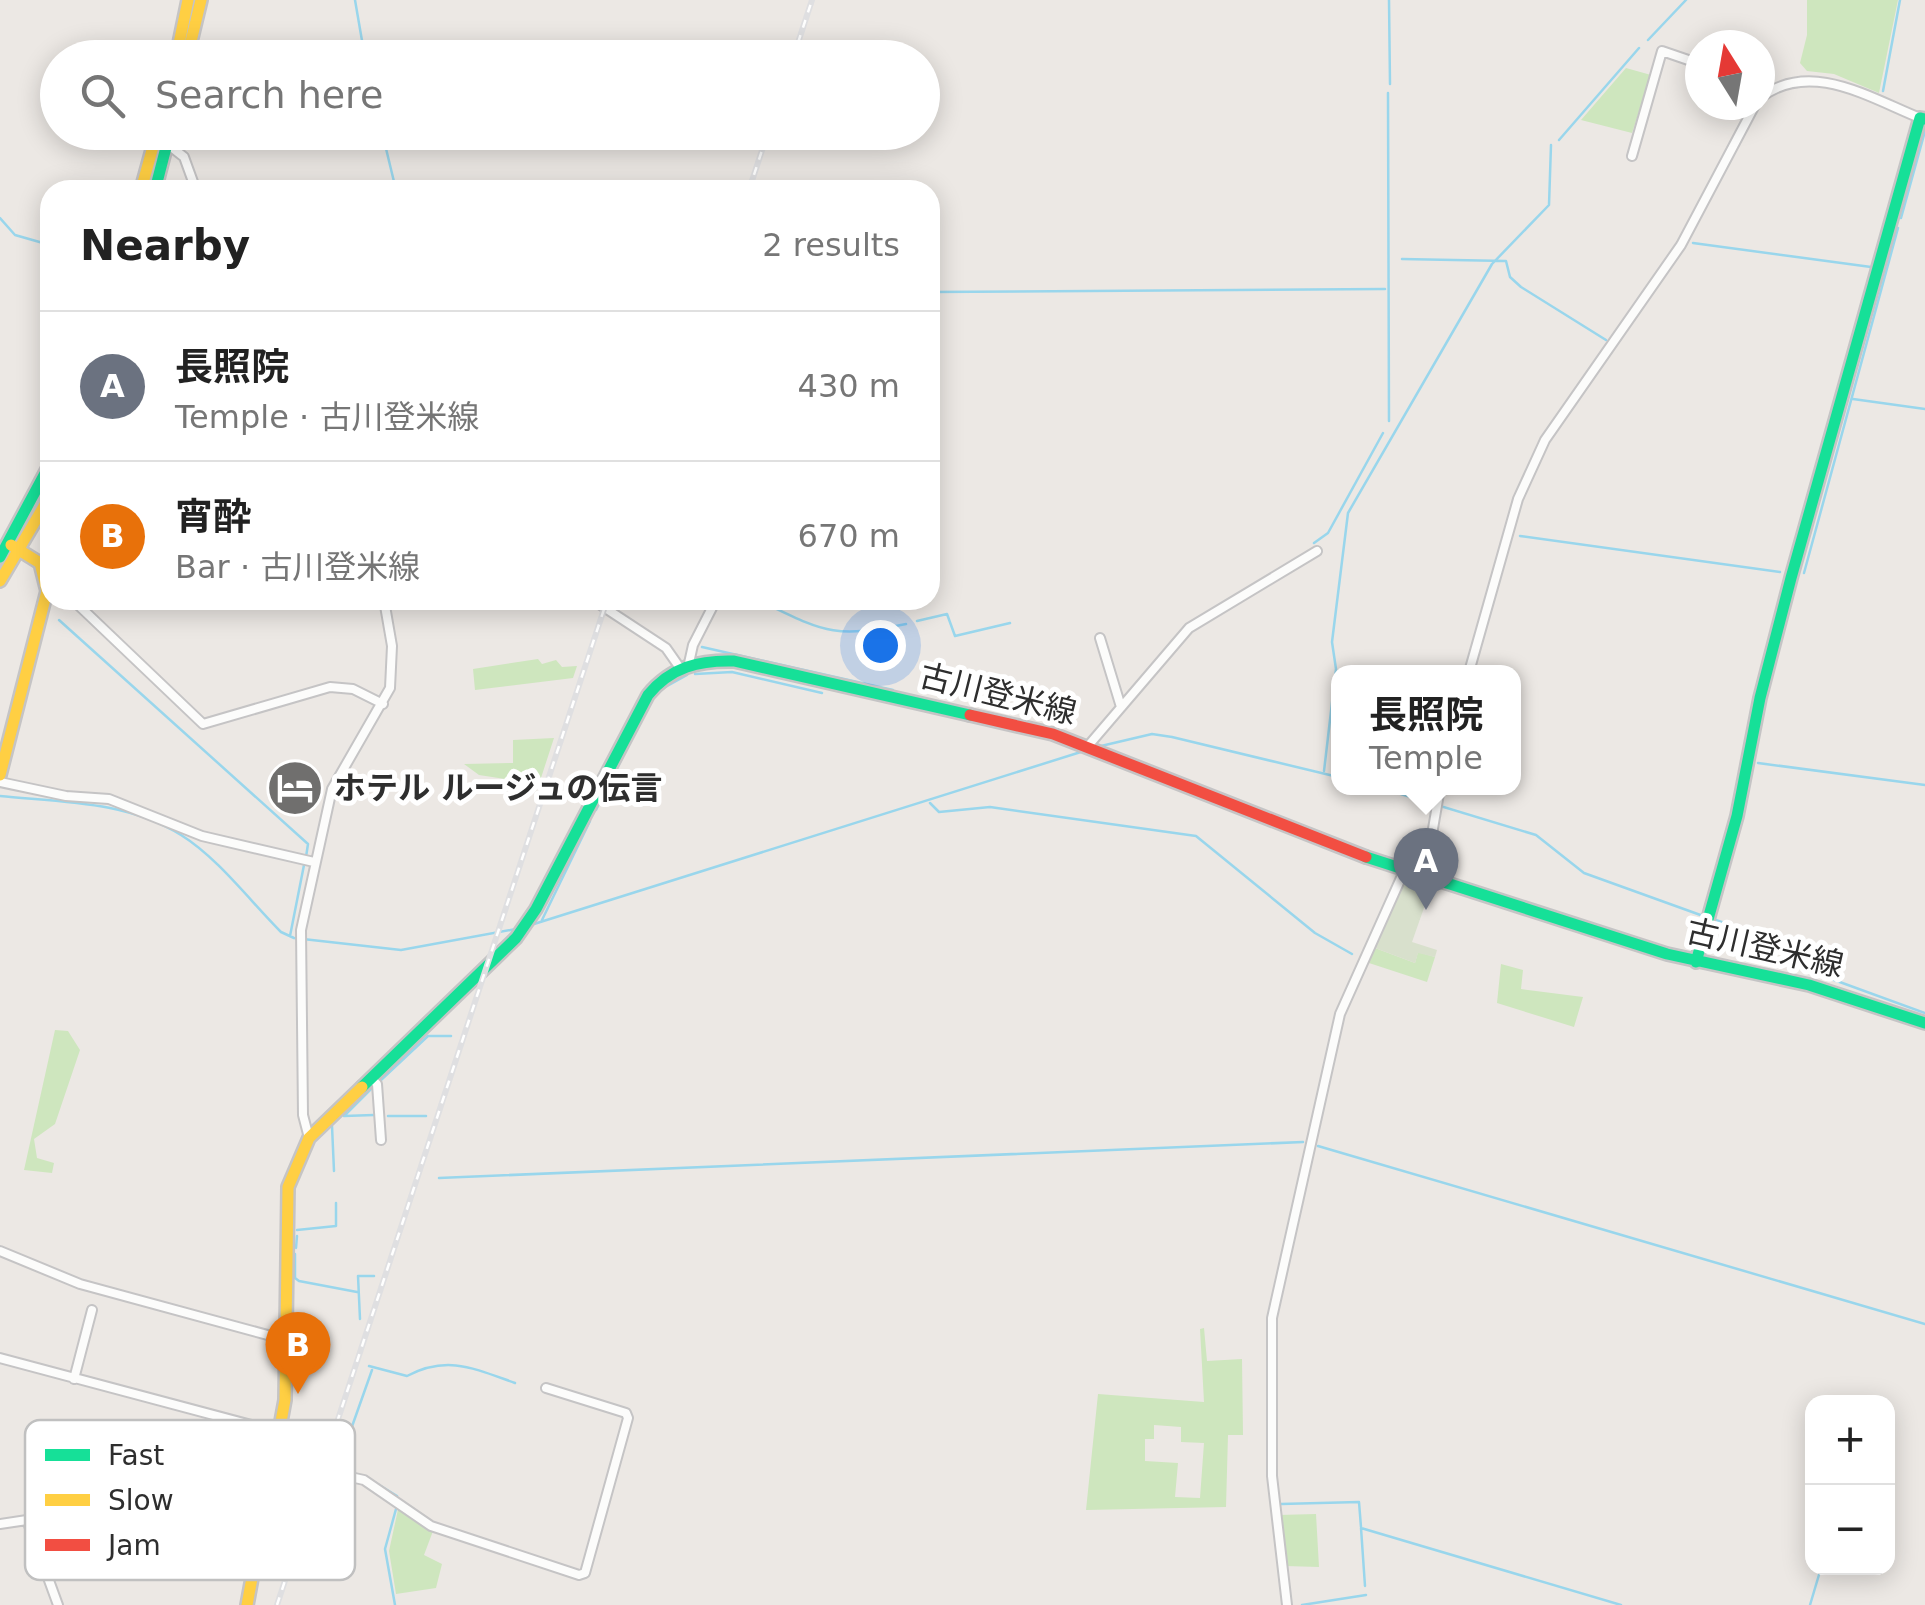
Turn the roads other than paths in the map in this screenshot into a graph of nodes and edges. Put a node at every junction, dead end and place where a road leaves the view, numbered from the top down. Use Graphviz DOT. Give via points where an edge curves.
graph roads {
  1 [pos="188,0"];
  2 [pos="201,0"];
  3 [pos="180,40"];
  4 [pos="191,40"];
  5 [pos="1685,59"];
  6 [pos="1775,89"];
  7 [pos="1923,119"];
  8 [pos="1747,120"];
  9 [pos="157,150"];
  10 [pos="160,150"];
  11 [pos="177,150"];
  12 [pos="1632,156"];
  13 [pos="146,180"];
  14 [pos="156,180"];
  15 [pos="192,180"];
  16 [pos="40,481"];
  17 [pos="40,515"];
  18 [pos="4,541"];
  19 [pos="22,550"];
  20 [pos="1317,551"];
  21 [pos="0,557"];
  22 [pos="40,563"];
  23 [pos="0,582"];
  24 [pos="42,610"];
  25 [pos="83,610"];
  26 [pos="385,610"];
  27 [pos="608,610"];
  28 [pos="711,610"];
  29 [pos="1100,638"];
  30 [pos="1471,665"];
  31 [pos="685,666"];
  32 [pos="383,704"];
  33 [pos="1121,708"];
  34 [pos="1093,748"];
  35 [pos="0,779"];
  36 [pos="1439,795"];
  37 [pos="313,862"];
  38 [pos="1405,869"];
  39 [pos="1424,876"];
  40 [pos="1696,962"];
  41 [pos="1925,1023"];
  42 [pos="372,1078"];
  43 [pos="309,1138"];
  44 [pos="381,1140"];
  45 [pos="0,1251"];
  46 [pos="92,1310"];
  47 [pos="320,1342"];
  48 [pos="286,1344"];
  49 [pos="0,1358"];
  50 [pos="74,1379"];
  51 [pos="546,1388"];
  52 [pos="231,1420"];
  53 [pos="282,1420"];
  54 [pos="355,1478"];
  55 [pos="25,1520"];
  56 [pos="0,1524"];
  57 [pos="49,1580"];
  58 [pos="252,1580"];
  59 [pos="1287,1604"];
  60 [pos="58,1605"];
  61 [pos="247,1605"];
  1 -- 3 [label="main road"];
  2 -- 4 [label="main road"];
  5 -- 12 [label="street" via="1662,51"];
  6 -- 7 [label="street" via="1814,80"];
  7 -- 40 [label="main road" via="1791,578 1738,816"];
  8 -- 30 [label="street" via="1681,245 1545,440 1518,500"];
  9 -- 13 [label="main road"];
  10 -- 14 [label="main road"];
  11 -- 15 [label="street"];
  16 -- 18 [label="main road"];
  17 -- 19 [label="main road"];
  18 -- 19 [label="main road"];
  18 -- 21 [label="main road"];
  19 -- 22 [label="main road"];
  19 -- 23 [label="main road"];
  20 -- 33 [label="street" via="1189,628"];
  24 -- 35 [label="main road"];
  25 -- 32 [label="street" via="203,724 330,686"];
  26 -- 32 [label="street" via="393,670"];
  27 -- 31 [label="street"];
  28 -- 31 [label="street"];
  29 -- 33 [label="street"];
  31 -- 34 [label="main road, 古川登米線" via="734,662"];
  31 -- 42 [label="main road" via="648,694 516,938"];
  32 -- 37 [label="street" via="332,789"];
  33 -- 34 [label="street"];
  34 -- 38 [label="main road, 古川登米線" via="1306,836"];
  35 -- 37 [label="street" via="109,799 202,836"];
  36 -- 39 [label="street"];
  37 -- 43 [label="street" via="301,936 303,1115"];
  38 -- 39 [label="main road, 古川登米線"];
  38 -- 59 [label="street" via="1340,1014 1272,1318 1272,1476"];
  39 -- 40 [label="main road, 古川登米線"];
  40 -- 41 [label="main road, 古川登米線" via="1809,984"];
  42 -- 43 [label="main road"];
  42 -- 44 [label="street"];
  43 -- 48 [label="main road" via="288,1187"];
  45 -- 48 [label="street" via="80,1284"];
  46 -- 50 [label="street"];
  47 -- 48 [label="street"];
  48 -- 53 [label="main road"];
  49 -- 50 [label="street"];
  50 -- 52 [label="street"];
  51 -- 54 [label="street" via="628,1418 586,1573 449,1534"];
  55 -- 56 [label="street"];
  57 -- 60 [label="street"];
  58 -- 61 [label="main road"];
}
